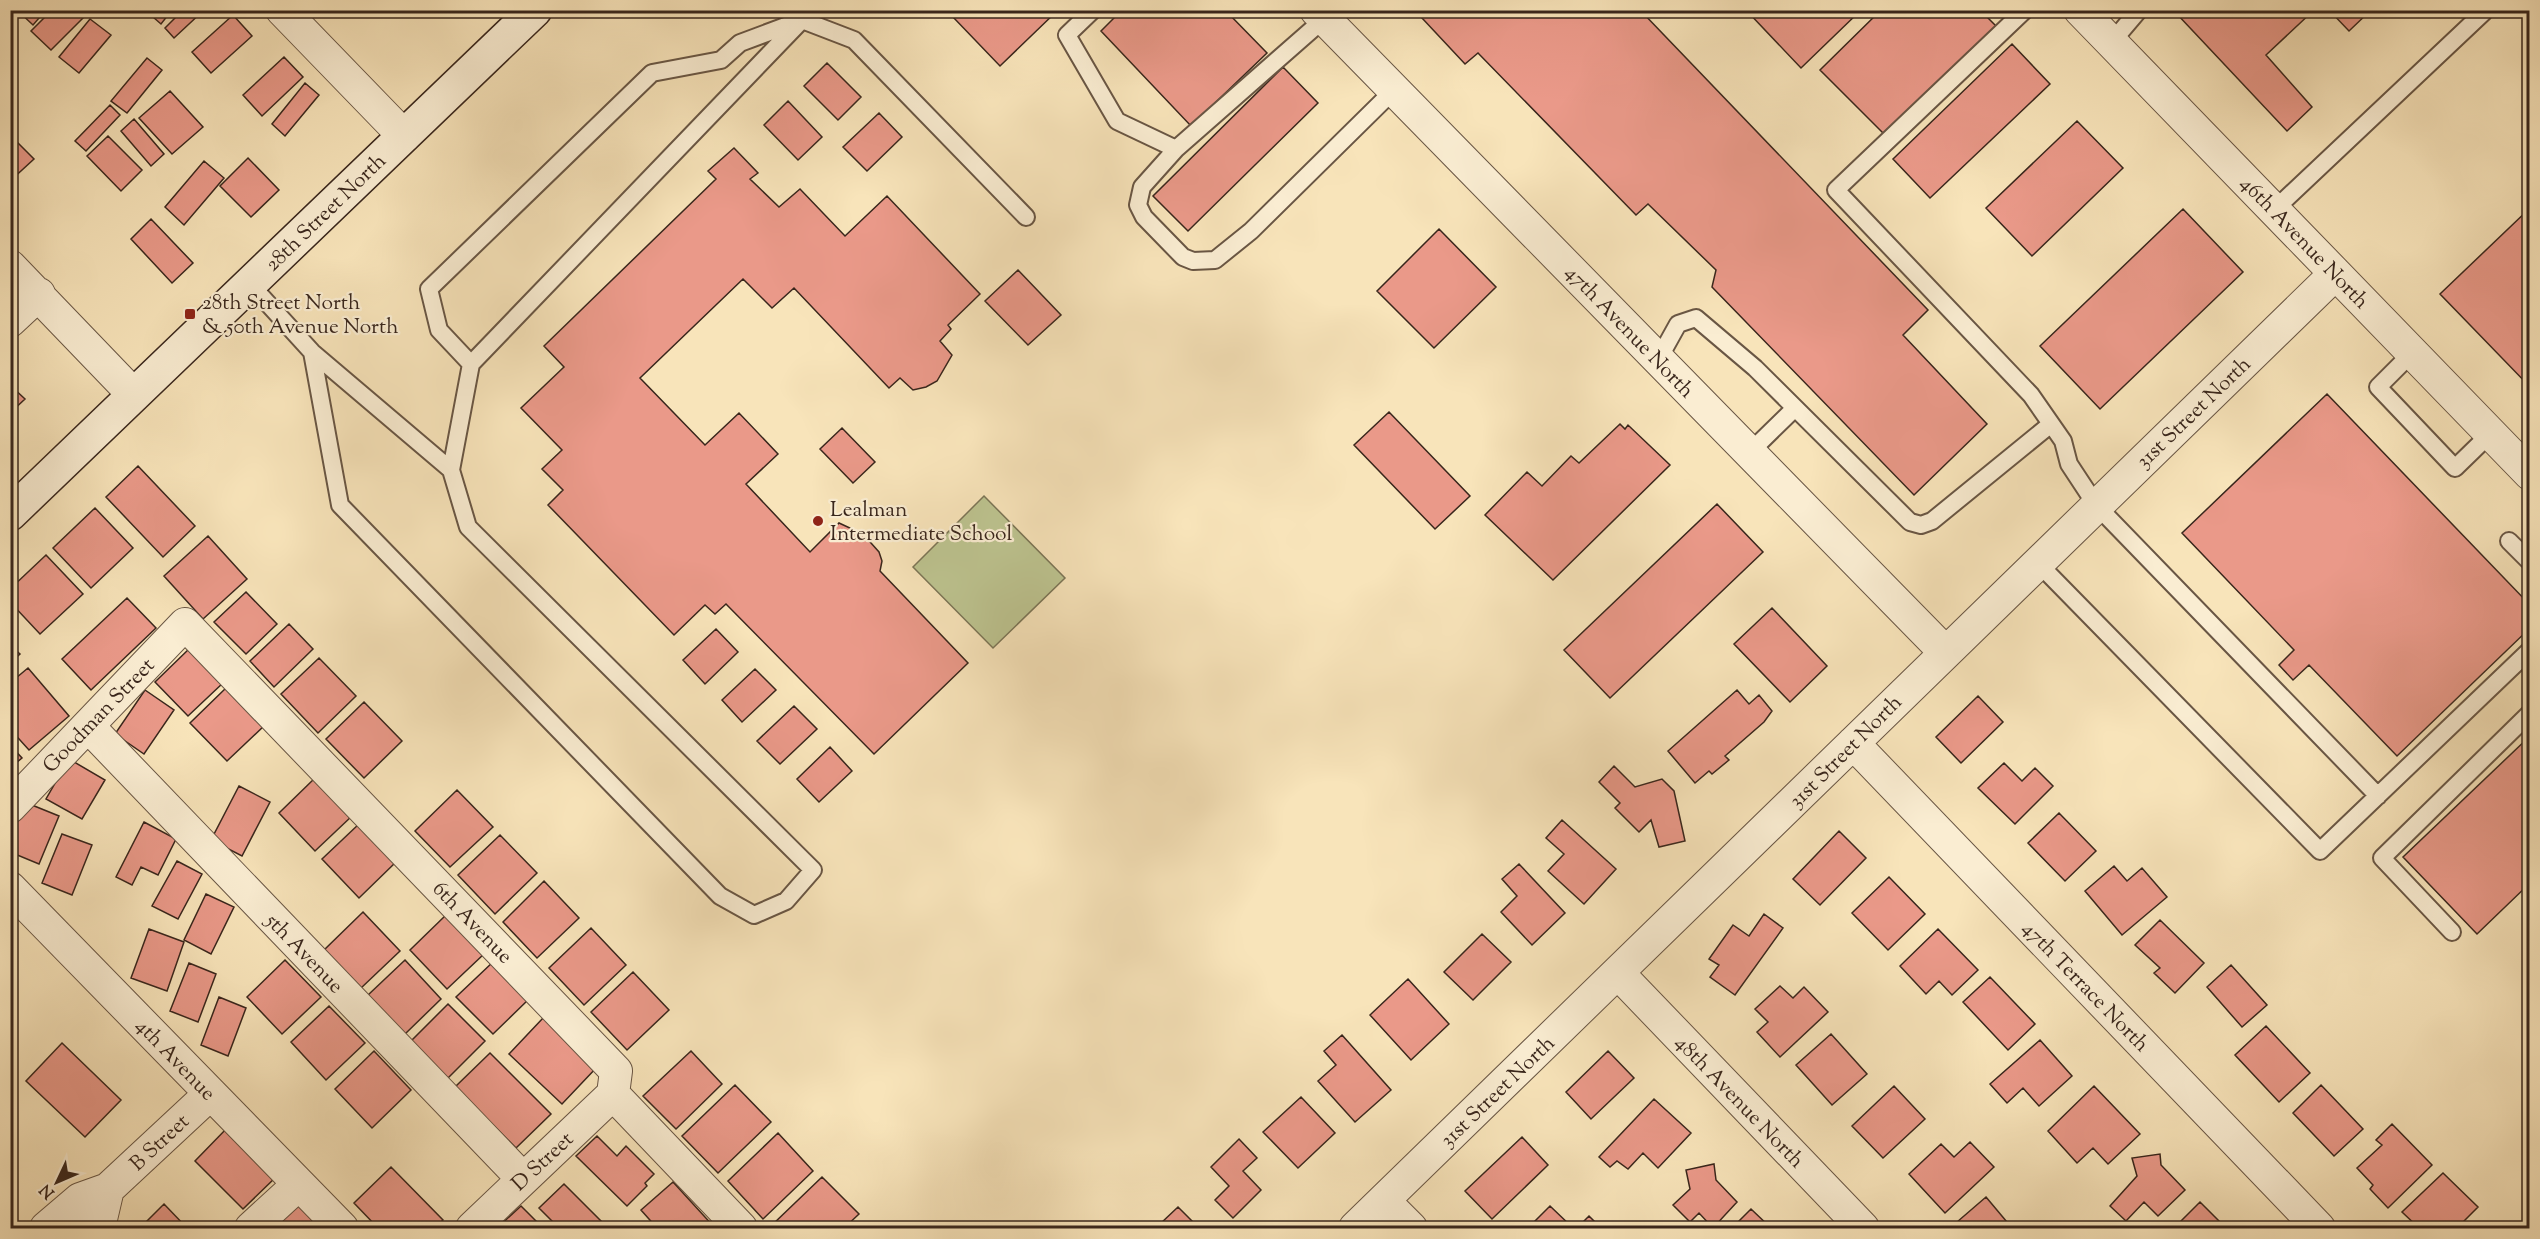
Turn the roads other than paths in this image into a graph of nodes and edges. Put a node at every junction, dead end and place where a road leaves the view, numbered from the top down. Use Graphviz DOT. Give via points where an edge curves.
graph roads {
  1 [pos="282,10"];
  2 [pos="536,10"];
  3 [pos="1093,10"];
  4 [pos="2025,10"];
  5 [pos="2080,10"];
  6 [pos="2139,10"];
  7 [pos="2484,12"];
  8 [pos="798,15"];
  9 [pos="1320,15"];
  10 [pos="2111,43"];
  11 [pos="1394,90"];
  12 [pos="404,136"];
  13 [pos="1176,149"];
  14 [pos="2274,210"];
  15 [pos="1026,217"];
  16 [pos="10,266"];
  17 [pos="2335,274"];
  18 [pos="250,284"];
  19 [pos="39,294"];
  20 [pos="10,321"];
  21 [pos="312,352"];
  22 [pos="2412,353"];
  23 [pos="1659,360"];
  24 [pos="471,364"];
  25 [pos="134,395"];
  26 [pos="1795,408"];
  27 [pos="2051,424"];
  28 [pos="2490,434"];
  29 [pos="1749,453"];
  30 [pos="2527,468"];
  31 [pos="451,470"];
  32 [pos="2096,505"];
  33 [pos="10,514"];
  34 [pos="2509,541"];
  35 [pos="2037,562"];
  36 [pos="2529,562"];
  37 [pos="185,624"];
  38 [pos="2529,650"];
  39 [pos="1945,652"];
  40 [pos="2529,713"];
  41 [pos="88,726"];
  42 [pos="1853,743"];
  43 [pos="2378,796"];
  44 [pos="10,807"];
  45 [pos="10,888"];
  46 [pos="2452,932"];
  47 [pos="1618,973"];
  48 [pos="210,1094"];
  49 [pos="613,1094"];
  50 [pos="523,1179"];
  51 [pos="299,1184"];
  52 [pos="108,1189"];
  53 [pos="1384,1201"];
  54 [pos="46,1228"];
  55 [pos="92,1228"];
  56 [pos="250,1228"];
  57 [pos="342,1228"];
  58 [pos="472,1228"];
  59 [pos="741,1228"];
  60 [pos="1355,1228"];
  61 [pos="1411,1228"];
  62 [pos="1863,1228"];
  63 [pos="2319,1228"];
  1 -- 12 [label="street"];
  2 -- 12 [label="street, 28th Street North"];
  3 -- 13 [label="lane" via="1067,36 1117,121"];
  4 -- 27 [label="lane" via="1836,190 2031,395"];
  5 -- 10 [label="street, 46th Avenue North"];
  6 -- 10 [label="lane"];
  7 -- 14 [label="lane"];
  8 -- 15 [label="lane" via="854,40"];
  8 -- 24 [label="lane"];
  8 -- 24 [label="lane" via="740,43 721,60 652,73 429,289 439,330"];
  9 -- 11 [label="street, 47th Avenue North"];
  9 -- 13 [label="lane"];
  10 -- 14 [label="street, 46th Avenue North"];
  11 -- 13 [label="lane" via="1251,231 1215,260 1193,261 1183,257 1144,217 1138,205 1143,187"];
  11 -- 23 [label="street, 47th Avenue North"];
  12 -- 18 [label="street, 28th Street North"];
  14 -- 17 [label="street, 46th Avenue North"];
  16 -- 19 [label="street"];
  17 -- 22 [label="street, 46th Avenue North"];
  17 -- 32 [label="street, 31st Street North"];
  18 -- 21 [label="lane"];
  18 -- 25 [label="street, 28th Street North"];
  19 -- 20 [label="street"];
  19 -- 25 [label="street"];
  21 -- 31 [label="lane"];
  21 -- 31 [label="lane" via="340,505 720,896 754,915 786,901 813,870 468,527"];
  22 -- 28 [label="street, 46th Avenue North"];
  22 -- 28 [label="lane" via="2378,387 2454,468"];
  23 -- 26 [label="lane" via="1678,324 1696,318"];
  23 -- 29 [label="street, 47th Avenue North"];
  24 -- 31 [label="lane"];
  25 -- 33 [label="street, 28th Street North"];
  26 -- 27 [label="lane" via="1910,522 1921,525 1932,521"];
  26 -- 29 [label="lane"];
  27 -- 32 [label="lane" via="2063,441 2069,464"];
  28 -- 30 [label="street, 46th Avenue North"];
  29 -- 39 [label="street, 47th Avenue North"];
  32 -- 35 [label="street, 31st Street North"];
  32 -- 43 [label="lane"];
  34 -- 36 [label="lane"];
  35 -- 39 [label="street, 31st Street North"];
  35 -- 43 [label="lane" via="2320,851"];
  37 -- 41 [label="street, Goodman Street"];
  37 -- 49 [label="street, 6th Avenue" via="616,1071"];
  38 -- 43 [label="lane"];
  39 -- 42 [label="street, 31st Street North"];
  40 -- 46 [label="lane" via="2382,858"];
  41 -- 44 [label="street, Goodman Street"];
  41 -- 50 [label="street, 5th Avenue"];
  42 -- 47 [label="street, 31st Street North"];
  42 -- 63 [label="street, 47th Terrace North"];
  45 -- 48 [label="street, 4th Avenue"];
  47 -- 53 [label="street, 31st Street North"];
  47 -- 62 [label="street, 48th Avenue North"];
  48 -- 51 [label="street, 4th Avenue"];
  48 -- 52 [label="street, B Street"];
  49 -- 50 [label="street, D Street"];
  49 -- 59 [label="street"];
  50 -- 58 [label="street, D Street"];
  51 -- 56 [label="street"];
  51 -- 57 [label="street, 4th Avenue"];
  52 -- 54 [label="street, B Street" via="80,1199"];
  52 -- 55 [label="street" via="101,1219"];
  53 -- 60 [label="street, 31st Street North"];
  53 -- 61 [label="street"];
}
